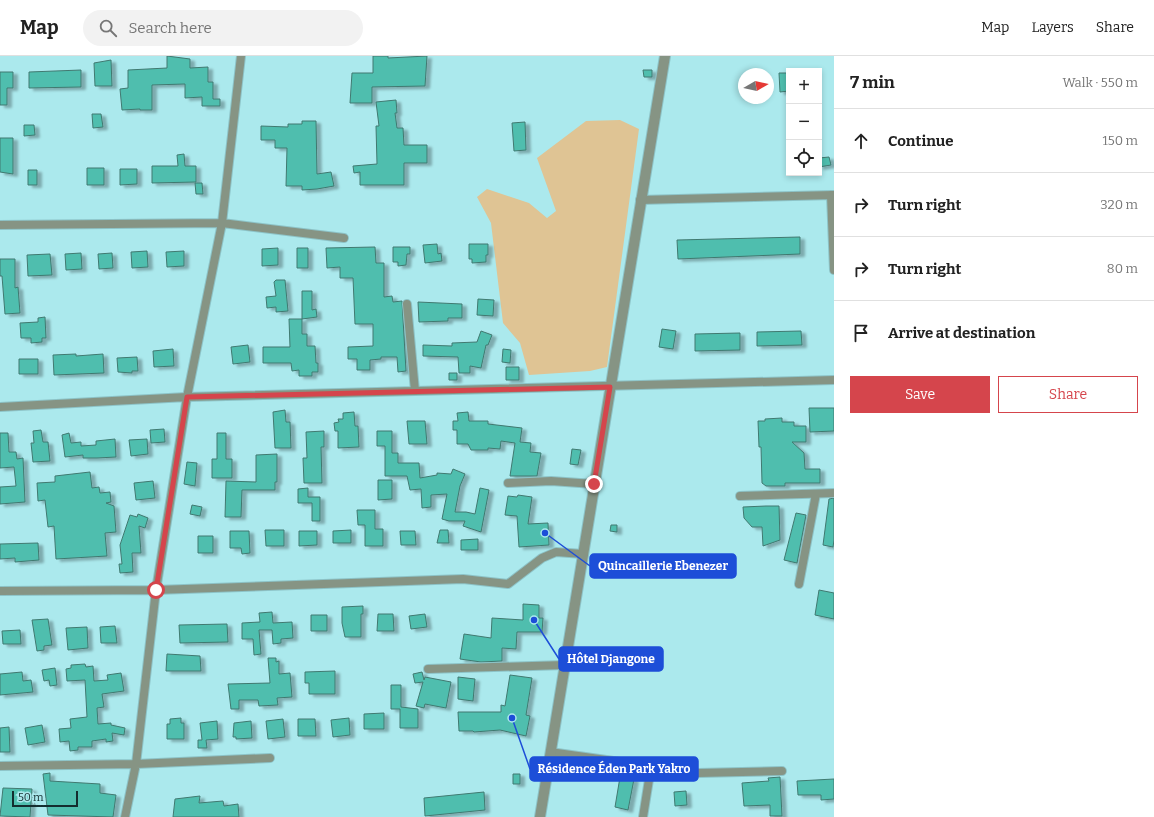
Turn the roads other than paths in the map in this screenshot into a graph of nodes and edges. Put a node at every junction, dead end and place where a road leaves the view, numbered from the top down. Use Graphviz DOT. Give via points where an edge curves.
graph roads {
  1 [pos="241,56"];
  2 [pos="665,56"];
  3 [pos="833,195"];
  4 [pos="640,200"];
  5 [pos="222,223"];
  6 [pos="0,225"];
  7 [pos="344,238"];
  8 [pos="834,270"];
  9 [pos="407,304"];
  10 [pos="834,380"];
  11 [pos="610,387"];
  12 [pos="415,391"];
  13 [pos="187,397"];
  14 [pos="0,407"];
  15 [pos="508,483"];
  16 [pos="594,484"];
  17 [pos="834,493"];
  18 [pos="816,494"];
  19 [pos="740,496"];
  20 [pos="583,554"];
  21 [pos="799,584"];
  22 [pos="156,590"];
  23 [pos="0,591"];
  24 [pos="565,665"];
  25 [pos="428,669"];
  26 [pos="550,752"];
  27 [pos="270,758"];
  28 [pos="136,764"];
  29 [pos="0,766"];
  30 [pos="652,767"];
  31 [pos="782,771"];
  32 [pos="125,817"];
  33 [pos="540,817"];
  34 [pos="643,817"];
  1 -- 5 [label="street"];
  2 -- 4 [label="street"];
  3 -- 4 [label="street"];
  3 -- 8 [label="street"];
  4 -- 11 [label="street"];
  5 -- 6 [label="street"];
  5 -- 7 [label="street"];
  5 -- 13 [label="street"];
  9 -- 12 [label="street"];
  10 -- 11 [label="street"];
  11 -- 12 [label="street"];
  11 -- 16 [label="street"];
  12 -- 13 [label="street"];
  13 -- 14 [label="street"];
  13 -- 22 [label="street"];
  15 -- 16 [label="street" via="551,481"];
  16 -- 20 [label="street"];
  17 -- 18 [label="street"];
  18 -- 19 [label="street"];
  18 -- 21 [label="street"];
  20 -- 22 [label="street" via="556,552 542,558 508,584 464,579"];
  20 -- 24 [label="street"];
  22 -- 23 [label="street"];
  22 -- 28 [label="street"];
  24 -- 25 [label="street"];
  24 -- 26 [label="street"];
  26 -- 30 [label="street"];
  26 -- 33 [label="street"];
  27 -- 28 [label="street"];
  28 -- 29 [label="street"];
  28 -- 32 [label="street"];
  30 -- 31 [label="street" via="698,773"];
  30 -- 34 [label="street"];
}
